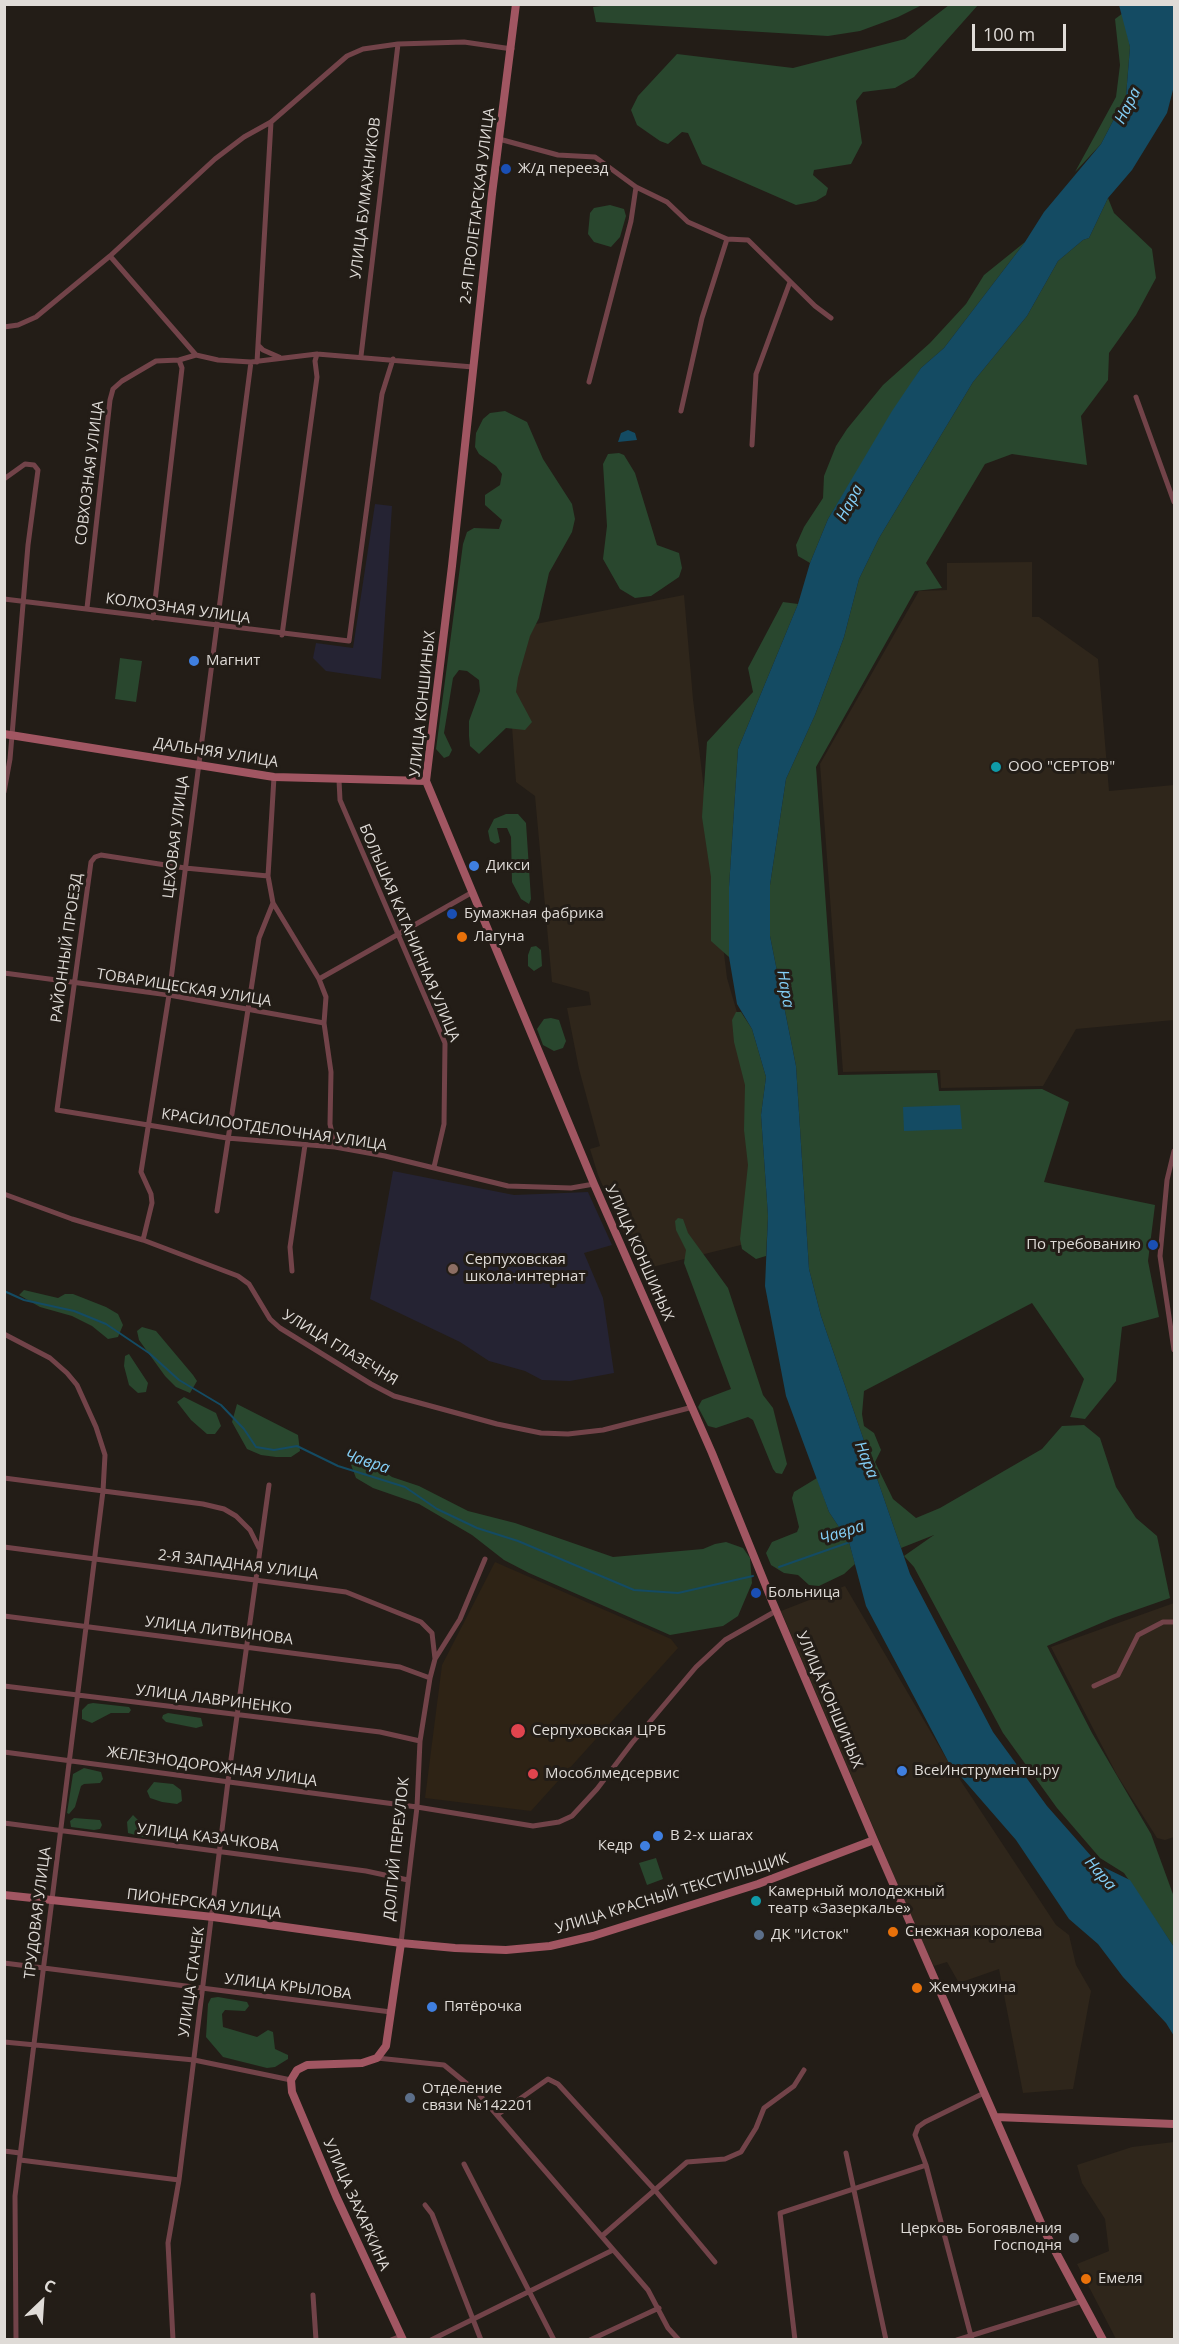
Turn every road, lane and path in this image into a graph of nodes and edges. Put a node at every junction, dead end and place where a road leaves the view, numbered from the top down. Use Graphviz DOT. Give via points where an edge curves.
graph roads {
  1 [pos="516,4"];
  2 [pos="398,44"];
  3 [pos="512,49"];
  4 [pos="271,122"];
  5 [pos="499,139"];
  6 [pos="636,188"];
  7 [pos="728,239"];
  8 [pos="110,256"];
  9 [pos="790,282"];
  10 [pos="831,318"];
  11 [pos="4,327"];
  12 [pos="258,345"];
  13 [pos="317,354"];
  14 [pos="196,355"];
  15 [pos="361,356"];
  16 [pos="282,358"];
  17 [pos="393,358"];
  18 [pos="179,360"];
  19 [pos="254,362"];
  20 [pos="473,367"];
  21 [pos="590,382"];
  22 [pos="1136,397"];
  23 [pos="681,411"];
  24 [pos="752,446"];
  25 [pos="4,479"];
  26 [pos="1174,502"];
  27 [pos="4,599"];
  28 [pos="24,601"];
  29 [pos="87,608"];
  30 [pos="153,618"];
  31 [pos="217,627"];
  32 [pos="282,635"];
  33 [pos="8,734"];
  34 [pos="197,764"];
  35 [pos="274,777"];
  36 [pos="339,780"];
  37 [pos="426,781"];
  38 [pos="4,792"];
  39 [pos="185,868"];
  40 [pos="268,876"];
  41 [pos="471,893"];
  42 [pos="273,903"];
  43 [pos="398,933"];
  44 [pos="4,973"];
  45 [pos="319,979"];
  46 [pos="74,983"];
  47 [pos="170,995"];
  48 [pos="247,1009"];
  49 [pos="324,1023"];
  50 [pos="57,1110"];
  51 [pos="148,1125"];
  52 [pos="227,1137"];
  53 [pos="305,1145"];
  54 [pos="335,1147"];
  55 [pos="1174,1151"];
  56 [pos="434,1167"];
  57 [pos="594,1184"];
  58 [pos="4,1194"];
  59 [pos="217,1211"];
  60 [pos="143,1240"];
  61 [pos="292,1271"];
  62 [pos="4,1334"];
  63 [pos="1174,1350"];
  64 [pos="693,1407"];
  65 [pos="4,1478"];
  66 [pos="269,1485"];
  67 [pos="103,1491"];
  68 [pos="4,1547"];
  69 [pos="260,1550"];
  70 [pos="485,1559"];
  71 [pos="95,1560"];
  72 [pos="255,1580"];
  73 [pos="776,1611"];
  74 [pos="4,1616"];
  75 [pos="1174,1622"];
  76 [pos="86,1627"];
  77 [pos="248,1647"];
  78 [pos="435,1659"];
  79 [pos="430,1677"];
  80 [pos="4,1686"];
  81 [pos="1094,1686"];
  82 [pos="78,1695"];
  83 [pos="239,1716"];
  84 [pos="420,1741"];
  85 [pos="4,1752"];
  86 [pos="70,1760"];
  87 [pos="228,1781"];
  88 [pos="417,1807"];
  89 [pos="4,1823"];
  90 [pos="60,1831"];
  91 [pos="874,1840"];
  92 [pos="221,1852"];
  93 [pos="408,1880"];
  94 [pos="4,1895"];
  95 [pos="51,1899"];
  96 [pos="213,1917"];
  97 [pos="401,1943"];
  98 [pos="4,1963"];
  99 [pos="43,1968"];
  100 [pos="203,1988"];
  101 [pos="391,2012"];
  102 [pos="4,2042"];
  103 [pos="33,2045"];
  104 [pos="377,2058"];
  105 [pos="194,2060"];
  106 [pos="804,2070"];
  107 [pos="291,2080"];
  108 [pos="984,2093"];
  109 [pos="497,2115"];
  110 [pos="996,2117"];
  111 [pos="1174,2124"];
  112 [pos="4,2151"];
  113 [pos="20,2153"];
  114 [pos="846,2153"];
  115 [pos="20,2160"];
  116 [pos="464,2164"];
  117 [pos="926,2164"];
  118 [pos="179,2180"];
  119 [pos="854,2187"];
  120 [pos="654,2189"];
  121 [pos="425,2205"];
  122 [pos="602,2236"];
  123 [pos="613,2250"];
  124 [pos="715,2262"];
  125 [pos="530,2291"];
  126 [pos="313,2295"];
  127 [pos="1082,2301"];
  128 [pos="659,2308"];
  129 [pos="471,2320"];
  130 [pos="402,2338"];
  131 [pos="971,2338"];
  132 [pos="16,2340"];
  133 [pos="173,2340"];
  134 [pos="316,2340"];
  135 [pos="391,2340"];
  136 [pos="431,2340"];
  137 [pos="481,2340"];
  138 [pos="554,2340"];
  139 [pos="590,2340"];
  140 [pos="679,2340"];
  141 [pos="795,2340"];
  142 [pos="886,2340"];
  143 [pos="957,2340"];
  144 [pos="1103,2340"];
  1 -- 3 [label="main road, 2-Я ПРОЛЕТАРСКАЯ УЛИЦА"];
  2 -- 3 [label="street" via="464,42"];
  2 -- 4 [label="street" via="363,49 347,56"];
  2 -- 15 [label="street, УЛИЦА БУМАЖНИКОВ"];
  3 -- 5 [label="main road, 2-Я ПРОЛЕТАРСКАЯ УЛИЦА"];
  4 -- 8 [label="street" via="244,136 215,159"];
  4 -- 12 [label="street, ЦЕХОВАЯ УЛИЦА"];
  5 -- 6 [label="street" via="558,155 595,157"];
  5 -- 20 [label="main road, 2-Я ПРОЛЕТАРСКАЯ УЛИЦА"];
  6 -- 7 [label="street" via="667,202 688,222"];
  6 -- 21 [label="street"];
  7 -- 9 [label="street" via="748,240"];
  7 -- 23 [label="street" via="702,318"];
  8 -- 11 [label="street" via="36,318"];
  8 -- 14 [label="street"];
  9 -- 10 [label="street"];
  9 -- 24 [label="street" via="756,374"];
  12 -- 16 [label="street"];
  12 -- 19 [label="street, ЦЕХОВАЯ УЛИЦА"];
  13 -- 15 [label="street, СОВХОЗНАЯ УЛИЦА"];
  13 -- 16 [label="street, СОВХОЗНАЯ УЛИЦА"];
  13 -- 32 [label="street"];
  14 -- 18 [label="street, СОВХОЗНАЯ УЛИЦА"];
  14 -- 19 [label="street, СОВХОЗНАЯ УЛИЦА"];
  15 -- 17 [label="street, СОВХОЗНАЯ УЛИЦА"];
  16 -- 19 [label="street, СОВХОЗНАЯ УЛИЦА"];
  17 -- 20 [label="street, СОВХОЗНАЯ УЛИЦА"];
  17 -- 32 [label="street, КОЛХОЗНАЯ УЛИЦА" via="382,394 349,641"];
  18 -- 29 [label="street, СОВХОЗНАЯ УЛИЦА" via="156,361 114,389 110,399"];
  18 -- 30 [label="street" via="182,368"];
  19 -- 31 [label="street, ЦЕХОВАЯ УЛИЦА"];
  20 -- 37 [label="main road, УЛИЦА КОНШИНЫХ"];
  22 -- 26 [label="street"];
  25 -- 28 [label="street" via="25,464 38,470"];
  27 -- 28 [label="street, КОЛХОЗНАЯ УЛИЦА"];
  28 -- 29 [label="street, КОЛХОЗНАЯ УЛИЦА"];
  28 -- 33 [label="street"];
  29 -- 30 [label="street, КОЛХОЗНАЯ УЛИЦА"];
  30 -- 31 [label="street, КОЛХОЗНАЯ УЛИЦА"];
  31 -- 32 [label="street, КОЛХОЗНАЯ УЛИЦА"];
  31 -- 34 [label="street, ЦЕХОВАЯ УЛИЦА"];
  33 -- 34 [label="main road, ДАЛЬНЯЯ УЛИЦА"];
  33 -- 38 [label="street" via="10,759"];
  34 -- 35 [label="main road, ДАЛЬНЯЯ УЛИЦА"];
  34 -- 39 [label="street, ЦЕХОВАЯ УЛИЦА"];
  35 -- 36 [label="main road, ДАЛЬНЯЯ УЛИЦА"];
  35 -- 40 [label="street"];
  36 -- 37 [label="main road, ДАЛЬНЯЯ УЛИЦА"];
  36 -- 43 [label="street, БОЛЬШАЯ КАТАНИННАЯ УЛИЦА" via="340,800"];
  37 -- 41 [label="main road, УЛИЦА КОНШИНЫХ"];
  39 -- 40 [label="street, РАЙОННЫЙ ПРОЕЗД"];
  39 -- 46 [label="street, РАЙОННЫЙ ПРОЕЗД" via="95,857 91,862"];
  39 -- 47 [label="street, ЦЕХОВАЯ УЛИЦА"];
  40 -- 42 [label="street"];
  41 -- 43 [label="street"];
  41 -- 57 [label="main road, УЛИЦА КОНШИНЫХ"];
  42 -- 45 [label="street"];
  42 -- 48 [label="street" via="258,938"];
  43 -- 45 [label="street"];
  43 -- 56 [label="street, БОЛЬШАЯ КАТАНИННАЯ УЛИЦА" via="445,1042 444,1124"];
  44 -- 46 [label="street, ТОВАРИЩЕСКАЯ УЛИЦА"];
  45 -- 49 [label="street" via="326,997"];
  46 -- 47 [label="street, ТОВАРИЩЕСКАЯ УЛИЦА"];
  46 -- 50 [label="street, РАЙОННЫЙ ПРОЕЗД"];
  47 -- 48 [label="street, ТОВАРИЩЕСКАЯ УЛИЦА"];
  47 -- 51 [label="street, ЦЕХОВАЯ УЛИЦА"];
  48 -- 49 [label="street, ТОВАРИЩЕСКАЯ УЛИЦА"];
  48 -- 52 [label="street"];
  49 -- 54 [label="street"];
  50 -- 51 [label="street, КРАСИЛООТДЕЛОЧНАЯ УЛИЦА"];
  51 -- 52 [label="street, КРАСИЛООТДЕЛОЧНАЯ УЛИЦА"];
  51 -- 60 [label="street, ЦЕХОВАЯ УЛИЦА" via="141,1172 152,1194 152,1203"];
  52 -- 53 [label="street, КРАСИЛООТДЕЛОЧНАЯ УЛИЦА"];
  52 -- 59 [label="street"];
  53 -- 54 [label="street, КРАСИЛООТДЕЛОЧНАЯ УЛИЦА"];
  53 -- 61 [label="street" via="290,1247"];
  54 -- 56 [label="street, КРАСИЛООТДЕЛОЧНАЯ УЛИЦА"];
  55 -- 63 [label="street" via="1167,1180 1160,1256"];
  56 -- 57 [label="street, КРАСИЛООТДЕЛОЧНАЯ УЛИЦА" via="529,1189"];
  57 -- 64 [label="main road, УЛИЦА КОНШИНЫХ"];
  58 -- 60 [label="street, УЛИЦА ГЛАЗЕЧНЯ"];
  60 -- 64 [label="street, УЛИЦА ГЛАЗЕЧНЯ" via="238,1276 249,1284 280,1328 394,1396 497,1424 568,1434 603,1430"];
  62 -- 67 [label="street, ТРУДОВАЯ УЛИЦА" via="50,1358 76,1385 105,1455"];
  64 -- 73 [label="main road, УЛИЦА КОНШИНЫХ"];
  65 -- 67 [label="street"];
  66 -- 69 [label="street, УЛИЦА СТАЧЕК"];
  67 -- 69 [label="street" via="224,1509 250,1530"];
  67 -- 71 [label="street, ТРУДОВАЯ УЛИЦА"];
  68 -- 71 [label="street, 2-Я ЗАПАДНАЯ УЛИЦА"];
  69 -- 72 [label="street, УЛИЦА СТАЧЕК"];
  70 -- 78 [label="street, ДОЛГИЙ ПЕРЕУЛОК" via="460,1619"];
  71 -- 72 [label="street, 2-Я ЗАПАДНАЯ УЛИЦА"];
  71 -- 76 [label="street, ТРУДОВАЯ УЛИЦА"];
  72 -- 77 [label="street, УЛИЦА СТАЧЕК"];
  72 -- 78 [label="street, 2-Я ЗАПАДНАЯ УЛИЦА" via="346,1592 412,1617 432,1634"];
  73 -- 88 [label="street, ЖЕЛЕЗНОДОРОЖНАЯ УЛИЦА" via="725,1640 696,1667 572,1816 533,1826"];
  73 -- 91 [label="main road, УЛИЦА КОНШИНЫХ"];
  74 -- 76 [label="street, УЛИЦА ЛИТВИНОВА"];
  75 -- 81 [label="street" via="1163,1622 1138,1635 1118,1675"];
  76 -- 77 [label="street, УЛИЦА ЛИТВИНОВА"];
  76 -- 82 [label="street, ТРУДОВАЯ УЛИЦА"];
  77 -- 79 [label="street, УЛИЦА ЛИТВИНОВА" via="400,1667"];
  77 -- 83 [label="street, УЛИЦА СТАЧЕК"];
  78 -- 79 [label="street, ДОЛГИЙ ПЕРЕУЛОК"];
  79 -- 84 [label="street, ДОЛГИЙ ПЕРЕУЛОК"];
  80 -- 82 [label="street, УЛИЦА ЛАВРИНЕНКО"];
  82 -- 83 [label="street, УЛИЦА ЛАВРИНЕНКО"];
  82 -- 86 [label="street, ТРУДОВАЯ УЛИЦА"];
  83 -- 84 [label="street, УЛИЦА ЛАВРИНЕНКО" via="380,1732"];
  83 -- 87 [label="street, УЛИЦА СТАЧЕК"];
  84 -- 88 [label="street, ДОЛГИЙ ПЕРЕУЛОК"];
  85 -- 86 [label="street, ЖЕЛЕЗНОДОРОЖНАЯ УЛИЦА"];
  86 -- 87 [label="street, ЖЕЛЕЗНОДОРОЖНАЯ УЛИЦА"];
  86 -- 90 [label="street, ТРУДОВАЯ УЛИЦА"];
  87 -- 88 [label="street, ЖЕЛЕЗНОДОРОЖНАЯ УЛИЦА"];
  87 -- 92 [label="street, УЛИЦА СТАЧЕК"];
  88 -- 93 [label="street, ДОЛГИЙ ПЕРЕУЛОК"];
  89 -- 90 [label="street, УЛИЦА КАЗАЧКОВА"];
  90 -- 92 [label="street, УЛИЦА КАЗАЧКОВА"];
  90 -- 95 [label="street, ТРУДОВАЯ УЛИЦА"];
  91 -- 97 [label="main road, УЛИЦА КРАСНЫЙ ТЕКСТИЛЬЩИК" via="758,1884 550,1946 504,1950"];
  91 -- 108 [label="main road, УЛИЦА КОНШИНЫХ"];
  92 -- 93 [label="street, УЛИЦА КАЗАЧКОВА" via="366,1870"];
  92 -- 96 [label="street, УЛИЦА СТАЧЕК"];
  93 -- 97 [label="street, ДОЛГИЙ ПЕРЕУЛОК"];
  94 -- 95 [label="main road, ПИОНЕРСКАЯ УЛИЦА"];
  95 -- 96 [label="main road, ПИОНЕРСКАЯ УЛИЦА"];
  95 -- 99 [label="street, ТРУДОВАЯ УЛИЦА"];
  96 -- 97 [label="main road, ПИОНЕРСКАЯ УЛИЦА"];
  96 -- 100 [label="street, УЛИЦА СТАЧЕК"];
  97 -- 101 [label="main road, ДОЛГИЙ ПЕРЕУЛОК"];
  98 -- 99 [label="street, УЛИЦА КРЫЛОВА"];
  99 -- 100 [label="street, УЛИЦА КРЫЛОВА"];
  99 -- 103 [label="street, ТРУДОВАЯ УЛИЦА"];
  100 -- 101 [label="street, УЛИЦА КРЫЛОВА"];
  100 -- 105 [label="street, УЛИЦА СТАЧЕК"];
  101 -- 104 [label="main road, ДОЛГИЙ ПЕРЕУЛОК" via="386,2046"];
  102 -- 103 [label="street"];
  103 -- 105 [label="street"];
  103 -- 113 [label="street, ТРУДОВАЯ УЛИЦА"];
  104 -- 107 [label="main road" via="362,2063 307,2065 297,2070"];
  104 -- 109 [label="street" via="444,2065 477,2092"];
  105 -- 107 [label="street"];
  105 -- 118 [label="street, УЛИЦА СТАЧЕК"];
  106 -- 120 [label="street" via="794,2086 764,2108 741,2152 725,2159 687,2162"];
  107 -- 130 [label="main road, УЛИЦА ЗАХАРКИНА" via="292,2092 336,2196"];
  108 -- 110 [label="main road, УЛИЦА КОНШИНЫХ"];
  108 -- 117 [label="street" via="918,2127 915,2135"];
  109 -- 120 [label="street" via="548,2079 558,2084"];
  109 -- 122 [label="street"];
  110 -- 111 [label="main road"];
  110 -- 127 [label="main road, УЛИЦА КОНШИНЫХ" via="1045,2232"];
  112 -- 113 [label="street"];
  113 -- 115 [label="street, ТРУДОВАЯ УЛИЦА"];
  114 -- 119 [label="street"];
  115 -- 118 [label="street"];
  115 -- 132 [label="street, ТРУДОВАЯ УЛИЦА" via="14,2236"];
  116 -- 125 [label="street"];
  117 -- 119 [label="street"];
  117 -- 131 [label="street"];
  118 -- 133 [label="street, УЛИЦА СТАЧЕК" via="168,2243"];
  119 -- 141 [label="street" via="780,2213"];
  119 -- 142 [label="street"];
  120 -- 122 [label="street"];
  120 -- 124 [label="street"];
  121 -- 129 [label="street" via="432,2214"];
  122 -- 123 [label="street"];
  123 -- 125 [label="street"];
  123 -- 128 [label="street"];
  125 -- 129 [label="street"];
  125 -- 138 [label="street"];
  126 -- 134 [label="street"];
  127 -- 131 [label="street"];
  127 -- 144 [label="main road, УЛИЦА КОНШИНЫХ"];
  128 -- 139 [label="street"];
  128 -- 140 [label="street"];
  129 -- 136 [label="street"];
  129 -- 137 [label="street"];
  130 -- 135 [label="street"];
  131 -- 143 [label="street"];
}
